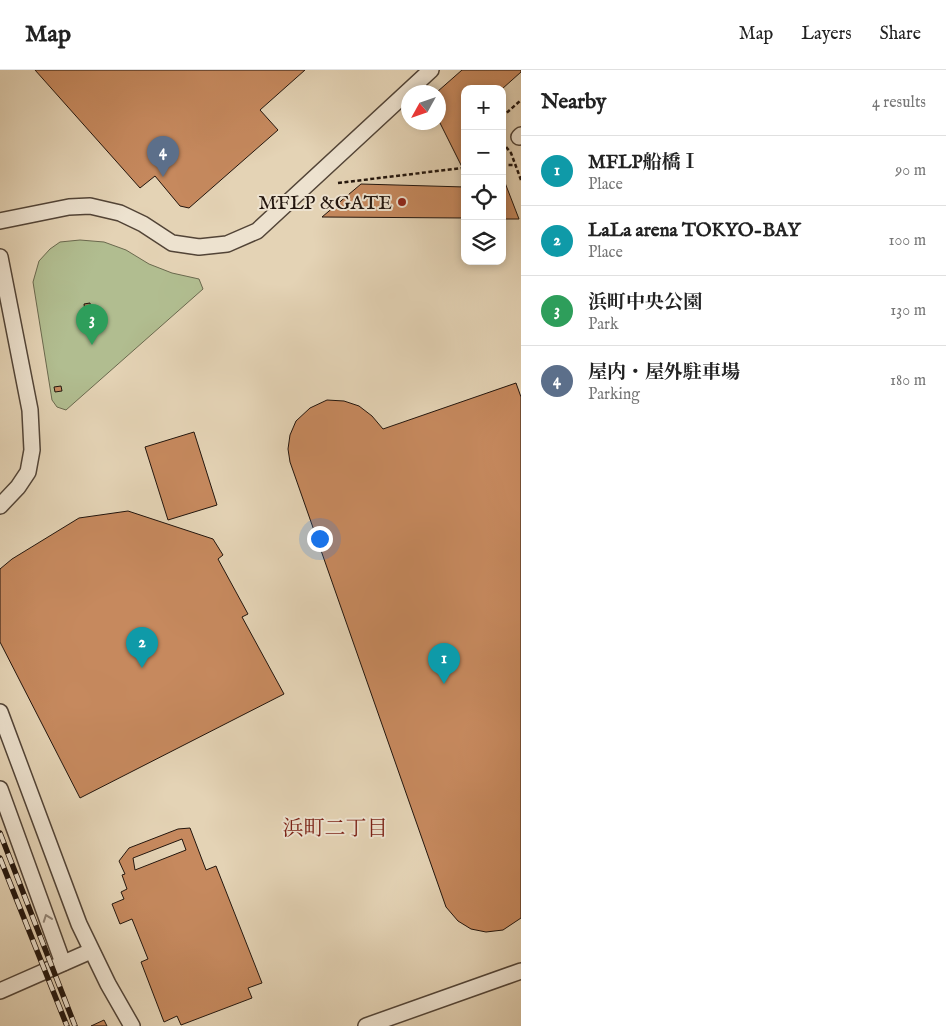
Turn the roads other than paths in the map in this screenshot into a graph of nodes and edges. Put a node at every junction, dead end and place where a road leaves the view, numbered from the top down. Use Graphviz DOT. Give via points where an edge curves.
graph roads {
  1 [pos="431,70"];
  2 [pos="0,221"];
  3 [pos="0,257"];
  4 [pos="0,506"];
  5 [pos="0,712"];
  6 [pos="0,789"];
  7 [pos="91,951"];
  8 [pos="63,964"];
  9 [pos="521,971"];
  10 [pos="0,991"];
  11 [pos="132,1026"];
  12 [pos="366,1026"];
  1 -- 2 [label="street" via="257,231 227,244 199,247 172,243 120,213 90,206"];
  3 -- 4 [label="street" via="30,410 32,450 28,472"];
  5 -- 7 [label="street"];
  8 -- 6 [label="street, one-way"];
  7 -- 8 [label="street"];
  7 -- 11 [label="street"];
  8 -- 10 [label="street"];
  9 -- 12 [label="street"];
}
